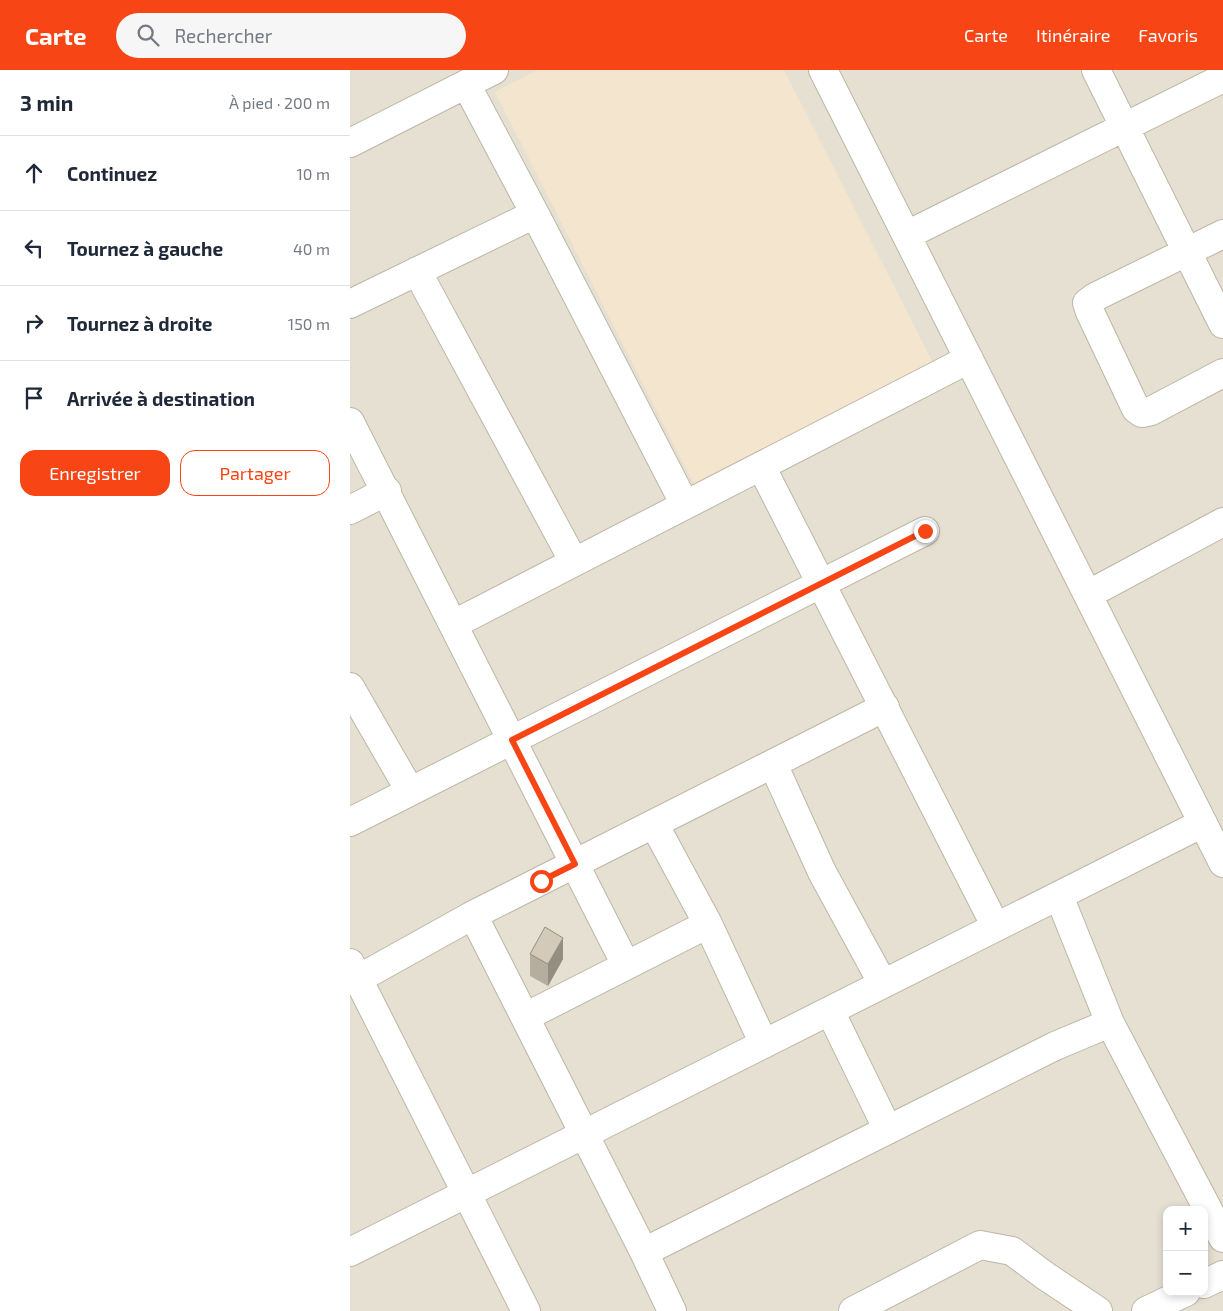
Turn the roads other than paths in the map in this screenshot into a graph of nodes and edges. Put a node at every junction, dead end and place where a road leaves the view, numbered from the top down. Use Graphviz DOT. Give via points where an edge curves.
graph roads {
  1 [pos="494,70"];
  2 [pos="823,70"];
  3 [pos="1096,70"];
  4 [pos="1223,78"];
  5 [pos="466,84"];
  6 [pos="1124,127"];
  7 [pos="350,143"];
  8 [pos="535,214"];
  9 [pos="1223,234"];
  10 [pos="907,235"];
  11 [pos="1187,252"];
  12 [pos="417,271"];
  13 [pos="350,304"];
  14 [pos="1223,324"];
  15 [pos="969,359"];
  16 [pos="1223,373"];
  17 [pos="350,422"];
  18 [pos="762,466"];
  19 [pos="387,491"];
  20 [pos="685,505"];
  21 [pos="350,510"];
  22 [pos="1223,522"];
  23 [pos="925,531"];
  24 [pos="574,562"];
  25 [pos="822,583"];
  26 [pos="1089,594"];
  27 [pos="454,624"];
  28 [pos="350,687"];
  29 [pos="885,707"];
  30 [pos="512,740"];
  31 [pos="773,764"];
  32 [pos="410,792"];
  33 [pos="350,822"];
  34 [pos="1203,823"];
  35 [pos="654,824"];
  36 [pos="575,864"];
  37 [pos="1223,864"];
  38 [pos="1059,896"];
  39 [pos="473,916"];
  40 [pos="708,924"];
  41 [pos="996,927"];
  42 [pos="626,965"];
  43 [pos="354,971"];
  44 [pos="883,984"];
  45 [pos="830,1011"];
  46 [pos="525,1017"];
  47 [pos="1110,1024"];
  48 [pos="764,1044"];
  49 [pos="888,1130"];
  50 [pos="585,1135"];
  51 [pos="466,1194"];
  52 [pos="1223,1238"];
  53 [pos="350,1252"];
  54 [pos="644,1252"];
  55 [pos="1223,1275"];
  56 [pos="1208,1282"];
  57 [pos="1178,1296"];
  58 [pos="521,1309"];
  59 [pos="672,1311"];
  60 [pos="853,1311"];
  61 [pos="1098,1311"];
  62 [pos="1146,1311"];
  1 -- 5 [label="street"];
  2 -- 10 [label="street"];
  3 -- 6 [label="street"];
  4 -- 6 [label="street"];
  5 -- 7 [label="street"];
  5 -- 8 [label="street"];
  6 -- 10 [label="street"];
  6 -- 11 [label="street"];
  8 -- 12 [label="street"];
  8 -- 20 [label="street"];
  9 -- 11 [label="street"];
  10 -- 15 [label="street"];
  11 -- 14 [label="street"];
  11 -- 16 [label="street" via="1087,303 1136,409 1142,413"];
  12 -- 13 [label="street"];
  12 -- 24 [label="street"];
  15 -- 18 [label="street"];
  15 -- 26 [label="street"];
  17 -- 19 [label="street"];
  18 -- 20 [label="street"];
  18 -- 25 [label="street"];
  19 -- 21 [label="street"];
  19 -- 27 [label="street"];
  20 -- 24 [label="street"];
  22 -- 26 [label="street"];
  23 -- 25 [label="street"];
  24 -- 27 [label="street"];
  25 -- 29 [label="street"];
  25 -- 30 [label="street"];
  26 -- 34 [label="street"];
  27 -- 30 [label="street"];
  28 -- 32 [label="street"];
  29 -- 31 [label="street"];
  29 -- 41 [label="street"];
  30 -- 32 [label="street"];
  30 -- 36 [label="street"];
  31 -- 35 [label="street"];
  31 -- 44 [label="street" via="822,872"];
  32 -- 33 [label="street"];
  34 -- 37 [label="street"];
  34 -- 38 [label="street"];
  35 -- 36 [label="street"];
  35 -- 40 [label="street"];
  36 -- 39 [label="street"];
  36 -- 42 [label="street"];
  38 -- 41 [label="street"];
  38 -- 47 [label="street"];
  39 -- 43 [label="street"];
  39 -- 46 [label="street"];
  40 -- 42 [label="street"];
  40 -- 48 [label="street"];
  41 -- 44 [label="street"];
  42 -- 46 [label="street"];
  43 -- 51 [label="street"];
  44 -- 45 [label="street"];
  45 -- 48 [label="street"];
  45 -- 49 [label="street"];
  46 -- 50 [label="street"];
  47 -- 49 [label="street" via="1055,1046"];
  47 -- 52 [label="street"];
  48 -- 50 [label="street"];
  49 -- 54 [label="street"];
  50 -- 51 [label="street"];
  50 -- 54 [label="street"];
  51 -- 53 [label="street"];
  51 -- 58 [label="street"];
  54 -- 59 [label="street"];
  55 -- 56 [label="street"];
  57 -- 62 [label="street"];
  60 -- 61 [label="street" via="980,1245 1012,1251"];
}
